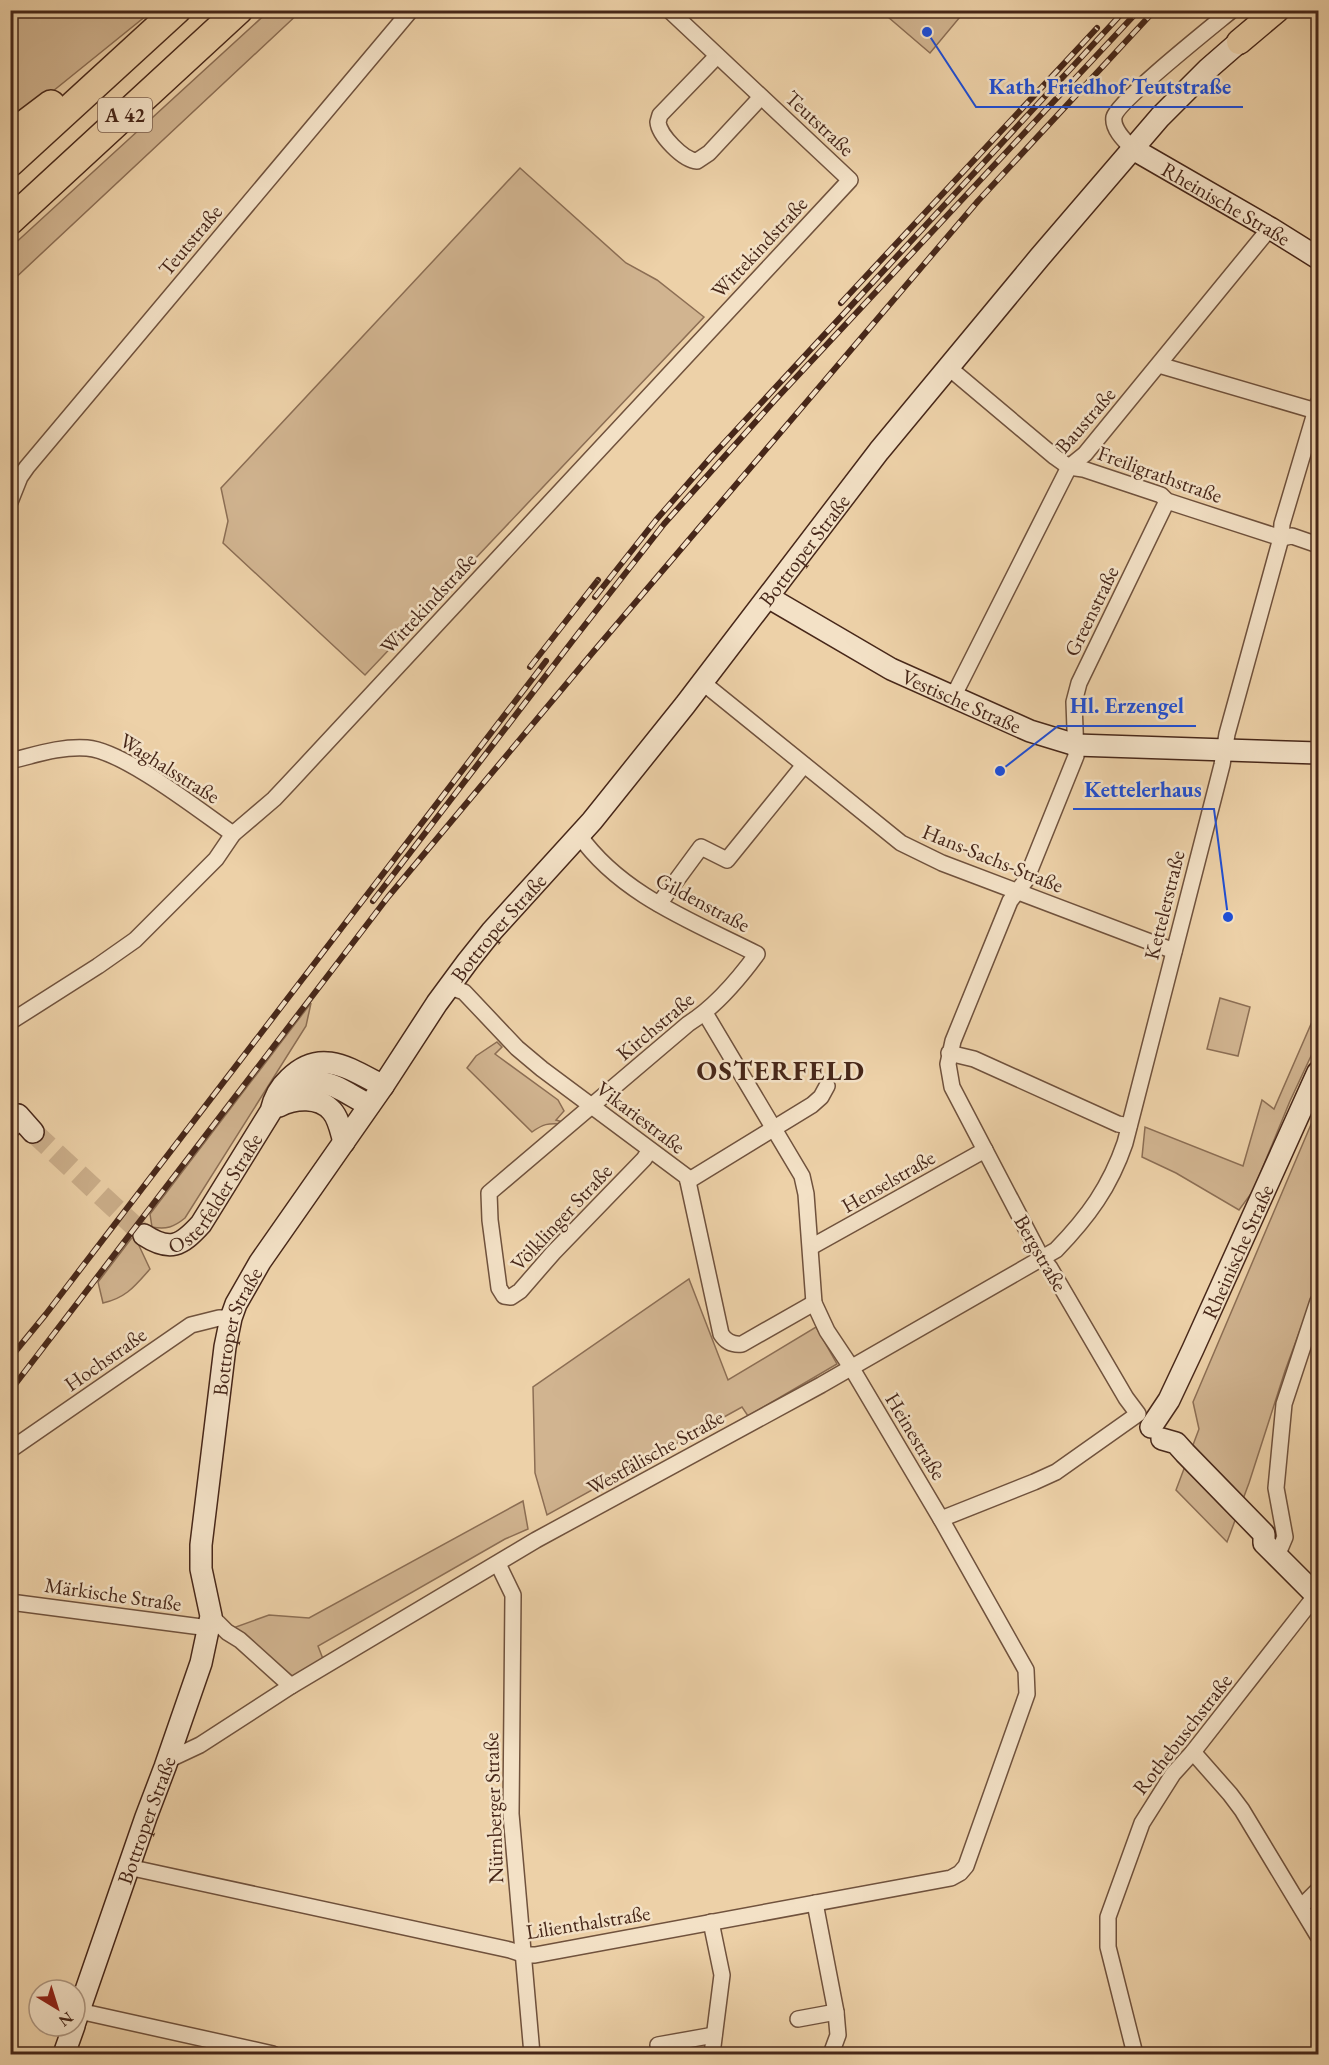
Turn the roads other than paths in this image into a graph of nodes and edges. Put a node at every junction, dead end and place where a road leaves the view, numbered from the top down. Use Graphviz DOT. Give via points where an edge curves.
graph roads {
  1 [pos="177,10"];
  2 [pos="239,10"];
  3 [pos="411,10"];
  4 [pos="669,10"];
  5 [pos="1232,10"];
  6 [pos="1277,10"];
  7 [pos="1239,42"];
  8 [pos="717,56"];
  9 [pos="115,65"];
  10 [pos="761,97"];
  11 [pos="10,135"];
  12 [pos="1133,149"];
  13 [pos="10,163"];
  14 [pos="850,180"];
  15 [pos="10,220"];
  16 [pos="1270,228"];
  17 [pos="1318,258"];
  18 [pos="1160,365"];
  19 [pos="948,367"];
  20 [pos="1317,407"];
  21 [pos="1070,467"];
  22 [pos="1167,501"];
  23 [pos="10,502"];
  24 [pos="1281,538"];
  25 [pos="1318,544"];
  26 [pos="768,597"];
  27 [pos="702,682"];
  28 [pos="953,697"];
  29 [pos="1076,745"];
  30 [pos="1224,749"];
  31 [pos="1318,753"];
  32 [pos="10,761"];
  33 [pos="804,765"];
  34 [pos="233,834"];
  35 [pos="579,836"];
  36 [pos="1017,892"];
  37 [pos="659,904"];
  38 [pos="1174,951"];
  39 [pos="757,954"];
  40 [pos="450,987"];
  41 [pos="705,1013"];
  42 [pos="10,1022"];
  43 [pos="949,1053"];
  44 [pos="1318,1072"];
  45 [pos="383,1086"];
  46 [pos="827,1086"];
  47 [pos="369,1105"];
  48 [pos="593,1105"];
  49 [pos="271,1111"];
  50 [pos="1129,1126"];
  51 [pos="774,1129"];
  52 [pos="344,1142"];
  53 [pos="650,1150"];
  54 [pos="985,1150"];
  55 [pos="688,1181"];
  56 [pos="144,1235"];
  57 [pos="811,1247"];
  58 [pos="1041,1257"];
  59 [pos="499,1288"];
  60 [pos="1318,1301"];
  61 [pos="814,1303"];
  62 [pos="231,1318"];
  63 [pos="851,1367"];
  64 [pos="1150,1427"];
  65 [pos="10,1450"];
  66 [pos="941,1519"];
  67 [pos="1271,1549"];
  68 [pos="498,1564"];
  69 [pos="1317,1596"];
  70 [pos="10,1602"];
  71 [pos="210,1622"];
  72 [pos="291,1686"];
  73 [pos="1193,1752"];
  74 [pos="168,1760"];
  75 [pos="128,1867"];
  76 [pos="951,1878"];
  77 [pos="1318,1890"];
  78 [pos="815,1903"];
  79 [pos="1301,1907"];
  80 [pos="711,1922"];
  81 [pos="1318,1936"];
  82 [pos="525,1955"];
  83 [pos="87,1987"];
  84 [pos="836,2012"];
  85 [pos="798,2019"];
  86 [pos="87,2021"];
  87 [pos="714,2035"];
  88 [pos="70,2038"];
  89 [pos="658,2045"];
  90 [pos="64,2055"];
  91 [pos="273,2055"];
  92 [pos="532,2055"];
  93 [pos="712,2055"];
  94 [pos="831,2055"];
  95 [pos="1135,2055"];
  1 -- 9 [label="highway, A 42"];
  2 -- 15 [label="highway, A 42"];
  3 -- 23 [label="street, Teutstraße" via="27,467"];
  4 -- 8 [label="street, Teutstraße"];
  5 -- 12 [label="street" via="1118,110 1114,122"];
  6 -- 7 [label="main road, Bottroper Straße"];
  7 -- 12 [label="main road, Bottroper Straße" via="1184,93"];
  8 -- 10 [label="street, Teutstraße"];
  8 -- 10 [label="street, Teutstraße" via="660,115 661,134 693,160 703,158"];
  9 -- 11 [label="highway" via="79,80"];
  9 -- 13 [label="highway, A 42"];
  10 -- 14 [label="street, Teutstraße"];
  12 -- 16 [label="main road, Rheinische Straße"];
  12 -- 19 [label="main road, Bottroper Straße"];
  14 -- 34 [label="street, Wittekindstraße" via="274,799"];
  16 -- 17 [label="main road, Rheinische Straße"];
  16 -- 18 [label="street, Baustraße"];
  18 -- 20 [label="street"];
  18 -- 21 [label="street, Baustraße"];
  19 -- 21 [label="street, Freiligrathstraße"];
  19 -- 26 [label="main road, Bottroper Straße" via="852,484"];
  20 -- 24 [label="street, Kettelerstraße"];
  21 -- 22 [label="street, Freiligrathstraße" via="1161,495"];
  21 -- 28 [label="street, Baustraße"];
  22 -- 24 [label="street, Freiligrathstraße"];
  22 -- 29 [label="street, Greenstraße" via="1079,683 1074,702"];
  24 -- 25 [label="street, Freiligrathstraße" via="1292,536"];
  24 -- 30 [label="street, Kettelerstraße"];
  26 -- 27 [label="main road, Bottroper Straße"];
  26 -- 28 [label="main road, Vestische Straße" via="891,669"];
  27 -- 33 [label="street, Hans-Sachs-Straße"];
  27 -- 35 [label="main road, Bottroper Straße"];
  28 -- 29 [label="main road, Vestische Straße" via="1030,731"];
  29 -- 30 [label="main road, Vestische Straße"];
  29 -- 36 [label="street, Greenstraße" via="1076,756 1031,870"];
  30 -- 31 [label="main road, Vestische Straße"];
  30 -- 38 [label="street, Kettelerstraße"];
  32 -- 34 [label="street, Waghalsstraße" via="71,748 102,751 150,777"];
  33 -- 36 [label="street, Hans-Sachs-Straße" via="894,838"];
  33 -- 37 [label="street" via="727,860 701,847"];
  34 -- 42 [label="street, Wittekindstraße" via="216,859 135,939"];
  35 -- 37 [label="street, Gildenstraße" via="602,861"];
  35 -- 40 [label="main road, Bottroper Straße" via="492,932"];
  36 -- 38 [label="street, Hans-Sachs-Straße"];
  36 -- 43 [label="street, Greenstraße"];
  37 -- 39 [label="street, Gildenstraße"];
  38 -- 50 [label="street, Kettelerstraße"];
  39 -- 41 [label="street, Kirchstraße"];
  40 -- 45 [label="main road, Bottroper Straße"];
  40 -- 48 [label="street, Vikariestraße" via="464,992 517,1048"];
  41 -- 48 [label="street, Kirchstraße"];
  41 -- 51 [label="street, Heinestraße"];
  43 -- 50 [label="street" via="975,1059"];
  43 -- 54 [label="street, Bergstraße" via="952,1087"];
  44 -- 64 [label="main road, Rheinische Straße" via="1189,1357 1161,1414"];
  45 -- 47 [label="main road, Bottroper Straße"];
  45 -- 49 [label="main road, Osterfelder Straße" via="339,1064 318,1062 295,1072 277,1093"];
  46 -- 51 [label="street" via="812,1105"];
  47 -- 49 [label="main road" via="332,1084 316,1081 292,1090"];
  47 -- 52 [label="main road, Bottroper Straße"];
  48 -- 53 [label="street, Vikariestraße"];
  48 -- 59 [label="street, Kirchstraße" via="489,1193"];
  49 -- 52 [label="main road, Osterfelder Straße" via="303,1099 326,1105 337,1119"];
  49 -- 56 [label="main road, Osterfelder Straße" via="192,1234 178,1244 166,1246"];
  50 -- 58 [label="street, Kettelerstraße" via="1101,1197 1056,1250"];
  51 -- 55 [label="street"];
  51 -- 57 [label="street, Heinestraße" via="804,1182"];
  52 -- 62 [label="main road, Bottroper Straße" via="260,1262"];
  53 -- 55 [label="street, Vikariestraße"];
  53 -- 59 [label="street, Völklinger Straße" via="520,1291 507,1297"];
  54 -- 57 [label="street, Henselstraße"];
  54 -- 58 [label="street, Bergstraße"];
  55 -- 61 [label="street, Vikariestraße" via="725,1339 742,1344"];
  57 -- 61 [label="street, Heinestraße"];
  58 -- 63 [label="street, Westfälische Straße"];
  58 -- 64 [label="street, Bergstraße" via="1126,1398"];
  60 -- 67 [label="street" via="1284,1404 1276,1488 1285,1537"];
  61 -- 63 [label="street, Heinestraße"];
  62 -- 65 [label="street, Hochstraße" via="191,1325"];
  62 -- 71 [label="main road, Bottroper Straße" via="201,1545"];
  63 -- 66 [label="street, Heinestraße"];
  63 -- 68 [label="street, Westfälische Straße"];
  64 -- 66 [label="street" via="1034,1482"];
  64 -- 67 [label="main road, Bergstraße" via="1176,1443 1264,1534"];
  66 -- 76 [label="street, Heinestraße" via="1023,1663 1027,1678 1027,1694 966,1866"];
  67 -- 69 [label="main road, Bergstraße"];
  68 -- 72 [label="street, Westfälische Straße"];
  68 -- 82 [label="street, Nürnberger Straße" via="513,1595 511,1814"];
  69 -- 73 [label="street, Rothebuschstraße"];
  70 -- 71 [label="street, Märkische Straße"];
  71 -- 72 [label="street" via="240,1640"];
  71 -- 74 [label="main road, Bottroper Straße" via="201,1663"];
  72 -- 74 [label="street, Westfälische Straße" via="200,1745"];
  73 -- 79 [label="street" via="1242,1810"];
  73 -- 95 [label="street, Rothebuschstraße" via="1173,1774 1142,1823 1108,1917 1108,1947"];
  74 -- 75 [label="main road, Bottroper Straße"];
  75 -- 82 [label="street, Lilienthalstraße"];
  75 -- 83 [label="main road, Bottroper Straße"];
  76 -- 78 [label="street, Lilienthalstraße"];
  77 -- 79 [label="street"];
  78 -- 80 [label="street, Lilienthalstraße"];
  78 -- 84 [label="street"];
  79 -- 81 [label="street"];
  80 -- 82 [label="street, Lilienthalstraße"];
  80 -- 87 [label="street" via="722,1975"];
  82 -- 92 [label="street, Nürnberger Straße"];
  84 -- 85 [label="street"];
  84 -- 94 [label="street" via="838,2035"];
  86 -- 91 [label="street"];
  87 -- 89 [label="street"];
  87 -- 93 [label="street"];
  88 -- 90 [label="main road, Bottroper Straße"];
}
